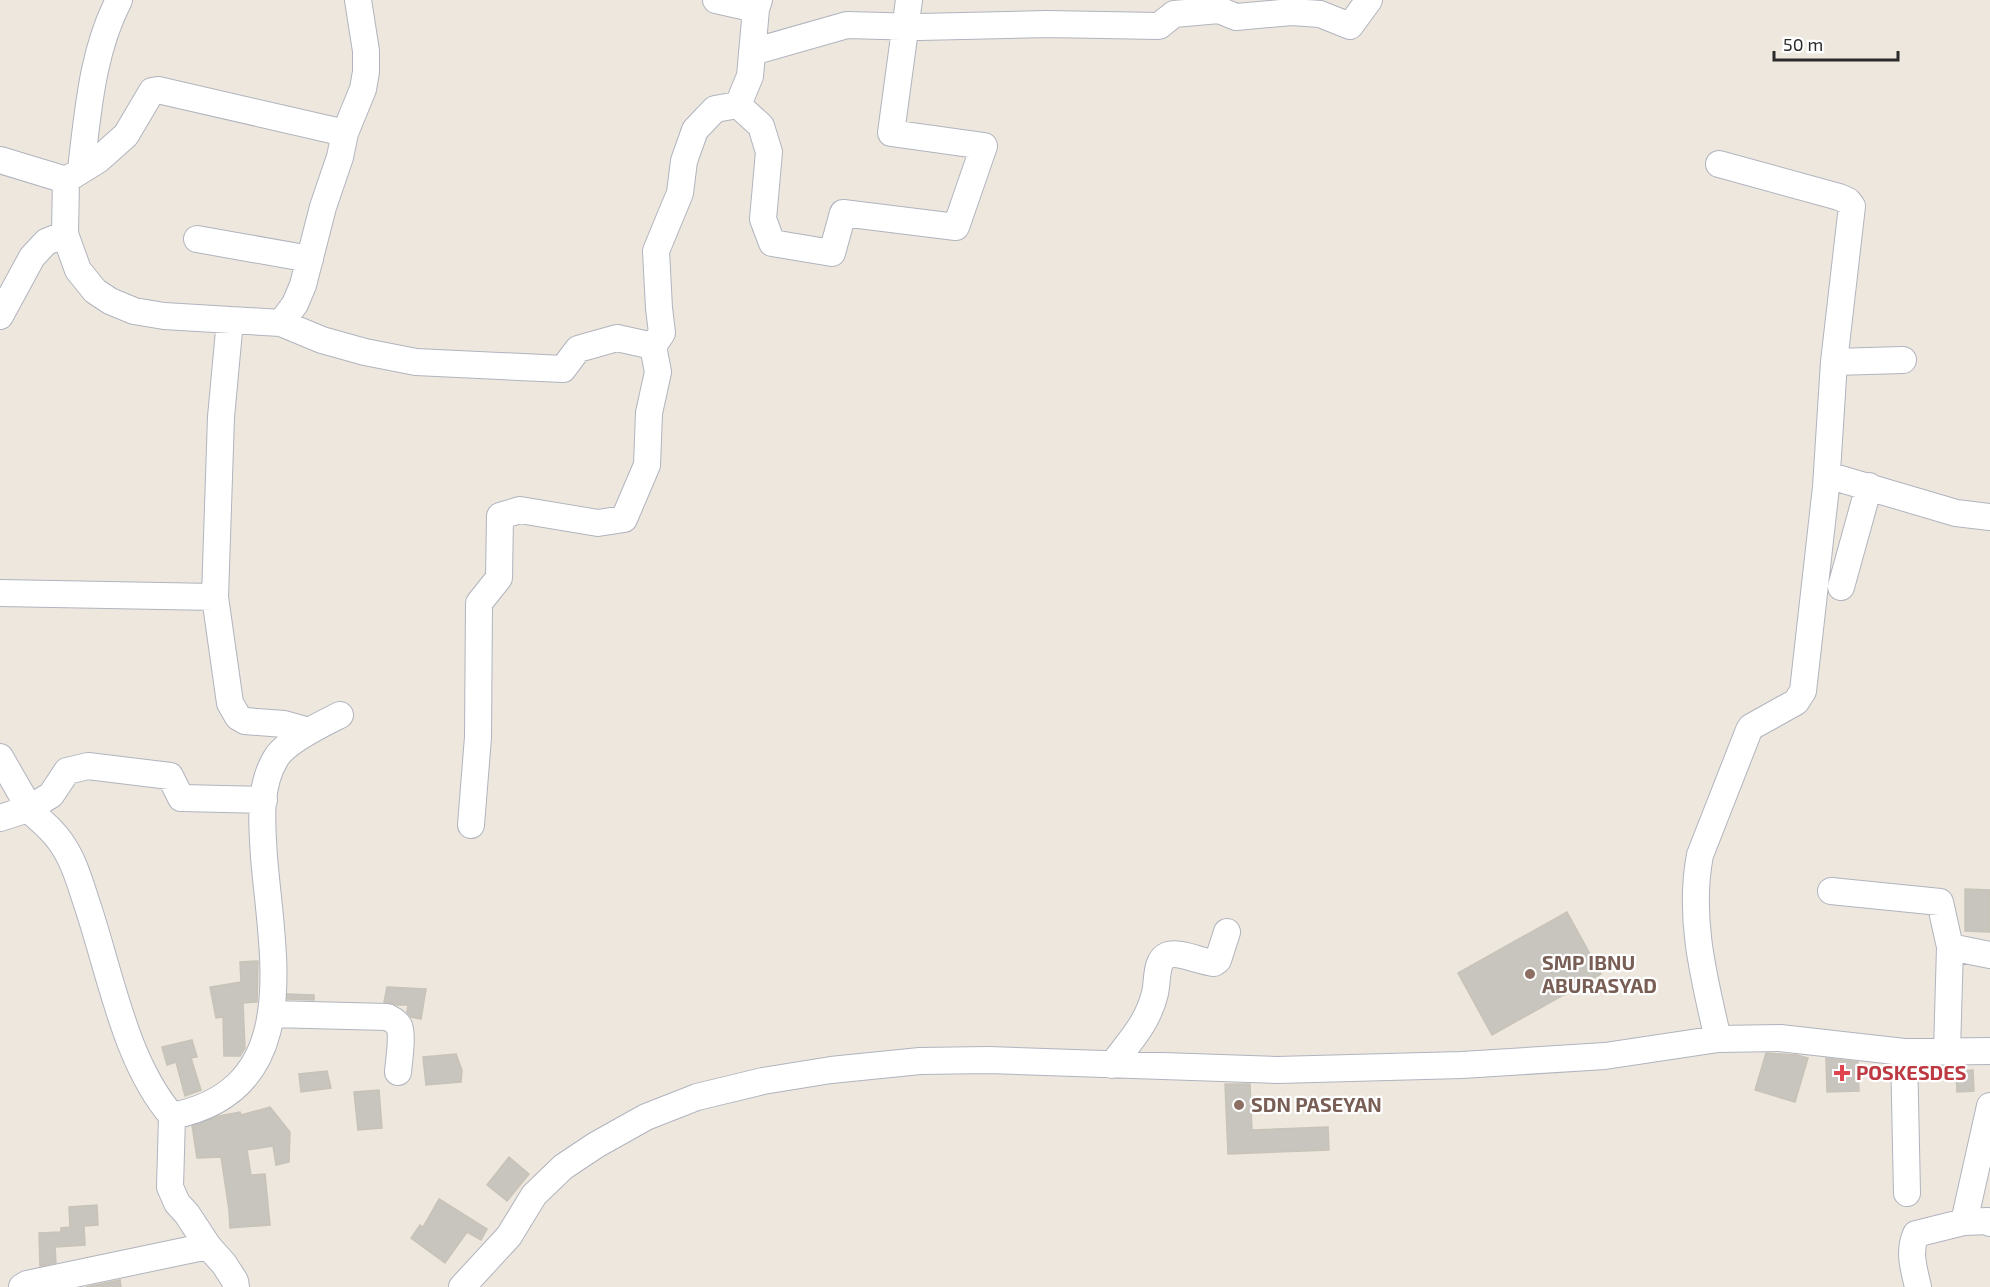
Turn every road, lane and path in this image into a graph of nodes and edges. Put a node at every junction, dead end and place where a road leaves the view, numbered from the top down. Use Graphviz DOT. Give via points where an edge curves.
graph roads {
  1 [pos="119,0"];
  2 [pos="716,0"];
  3 [pos="909,0"];
  4 [pos="1369,0"];
  5 [pos="365,3"];
  6 [pos="757,4"];
  7 [pos="906,27"];
  8 [pos="752,52"];
  9 [pos="738,105"];
  10 [pos="345,133"];
  11 [pos="0,160"];
  12 [pos="1719,164"];
  13 [pos="74,174"];
  14 [pos="65,234"];
  15 [pos="197,238"];
  16 [pos="310,259"];
  17 [pos="0,316"];
  18 [pos="231,320"];
  19 [pos="281,323"];
  20 [pos="653,346"];
  21 [pos="1904,360"];
  22 [pos="1834,362"];
  23 [pos="1827,475"];
  24 [pos="1869,486"];
  25 [pos="1990,517"];
  26 [pos="1841,587"];
  27 [pos="0,593"];
  28 [pos="215,597"];
  29 [pos="340,715"];
  30 [pos="309,731"];
  31 [pos="0,757"];
  32 [pos="264,800"];
  33 [pos="28,809"];
  34 [pos="0,818"];
  35 [pos="471,825"];
  36 [pos="1831,891"];
  37 [pos="1227,932"];
  38 [pos="1950,947"];
  39 [pos="1990,955"];
  40 [pos="271,1014"];
  41 [pos="1718,1039"];
  42 [pos="1947,1051"];
  43 [pos="1990,1051"];
  44 [pos="1904,1052"];
  45 [pos="1112,1065"];
  46 [pos="398,1072"];
  47 [pos="1990,1106"];
  48 [pos="172,1116"];
  49 [pos="1907,1193"];
  50 [pos="1964,1222"];
  51 [pos="1990,1223"];
  52 [pos="208,1246"];
  53 [pos="22,1287"];
  54 [pos="236,1287"];
  55 [pos="462,1287"];
  56 [pos="1918,1287"];
  1 -- 13 [label="street" via="100,46"];
  2 -- 6 [label="street"];
  3 -- 7 [label="street"];
  4 -- 7 [label="street" via="1350,26 1320,14 1236,17 1219,10 1174,14 1159,26"];
  5 -- 10 [label="street" via="366,72"];
  6 -- 8 [label="street"];
  7 -- 8 [label="street" via="847,25"];
  7 -- 9 [label="street" via="891,134 984,146 956,227 843,213 832,253 772,243 763,219 769,152 761,126"];
  8 -- 9 [label="street" via="750,76"];
  9 -- 20 [label="street" via="715,109 695,130 684,161 680,193 656,251 662,333"];
  10 -- 13 [label="street" via="158,90 152,91 126,135 98,160"];
  10 -- 16 [label="street"];
  11 -- 13 [label="street"];
  12 -- 22 [label="street" via="1851,202"];
  13 -- 14 [label="street"];
  14 -- 17 [label="street" via="45,242 32,257"];
  14 -- 18 [label="street" via="78,270 95,291 110,301 134,311 164,316"];
  15 -- 16 [label="street"];
  16 -- 19 [label="street" via="295,304"];
  18 -- 19 [label="street"];
  18 -- 28 [label="street" via="221,417"];
  19 -- 20 [label="street" via="322,340 416,362 563,369 578,349 617,338"];
  20 -- 35 [label="street" via="658,372 649,413 647,465 624,519 598,523 520,510 500,516 499,578 479,603 478,737"];
  21 -- 22 [label="street"];
  22 -- 23 [label="street"];
  23 -- 24 [label="street"];
  23 -- 41 [label="street" via="1803,691 1796,702 1749,730 1700,855 1694,903 1702,968"];
  24 -- 25 [label="street" via="1956,513"];
  24 -- 26 [label="street"];
  27 -- 28 [label="street"];
  28 -- 30 [label="street" via="230,703 236,714 245,721 284,724"];
  29 -- 30 [label="street"];
  30 -- 32 [label="street" via="277,756"];
  31 -- 33 [label="street"];
  32 -- 33 [label="street" via="181,798 170,776 88,766 68,771 51,795"];
  32 -- 40 [label="street" via="261,820 273,964"];
  33 -- 34 [label="street"];
  33 -- 48 [label="street" via="60,841 74,865 121,1017 157,1099"];
  36 -- 38 [label="street" via="1940,902"];
  37 -- 45 [label="street" via="1214,963 1173,954 1165,956 1159,963 1155,994 1144,1024"];
  38 -- 39 [label="street"];
  38 -- 42 [label="street"];
  40 -- 46 [label="street" via="394,1020 400,1027"];
  40 -- 48 [label="street" via="263,1046 242,1082 205,1106"];
  41 -- 44 [label="street" via="1780,1038"];
  41 -- 45 [label="street" via="1605,1056 1462,1065 1277,1070"];
  42 -- 43 [label="street"];
  42 -- 44 [label="street"];
  44 -- 49 [label="street"];
  45 -- 55 [label="street" via="920,1061 831,1070 697,1097 646,1117 563,1167 534,1195 509,1236"];
  47 -- 50 [label="street"];
  48 -- 52 [label="street" via="170,1187"];
  50 -- 51 [label="street"];
  50 -- 56 [label="street" via="1916,1234 1912,1255"];
  52 -- 53 [label="street"];
  52 -- 54 [label="street"];
}
